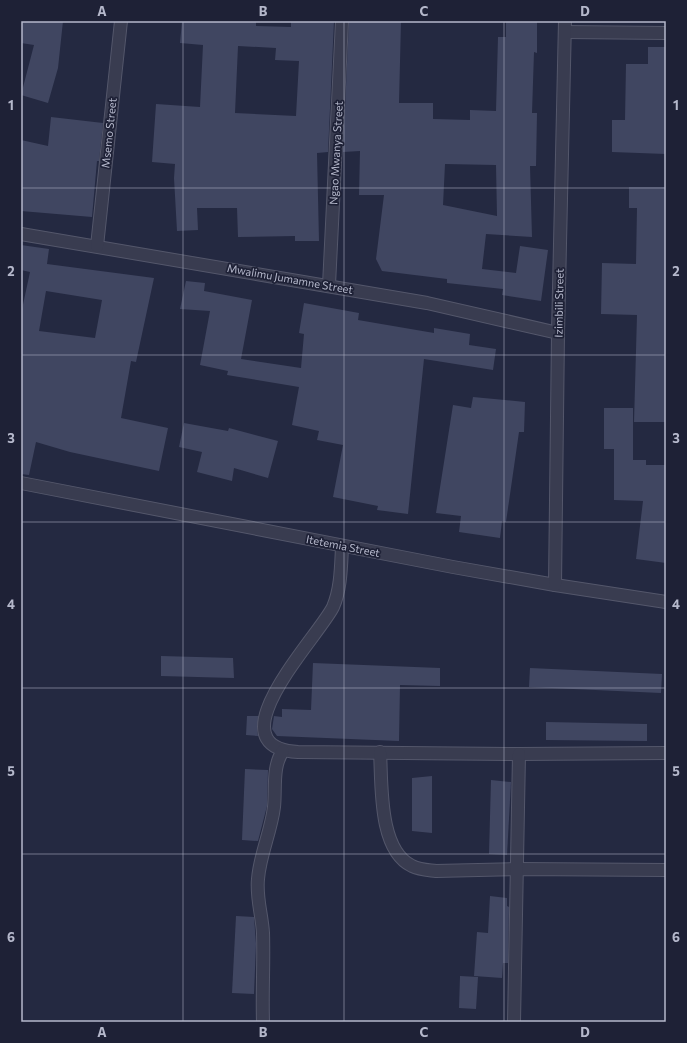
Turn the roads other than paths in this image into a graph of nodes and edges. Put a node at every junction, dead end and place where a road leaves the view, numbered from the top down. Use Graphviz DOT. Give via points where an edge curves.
graph roads {
  1 [pos="121,21"];
  2 [pos="342,21"];
  3 [pos="565,26"];
  4 [pos="666,33"];
  5 [pos="21,234"];
  6 [pos="97,246"];
  7 [pos="329,285"];
  8 [pos="558,333"];
  9 [pos="21,483"];
  10 [pos="342,547"];
  11 [pos="555,585"];
  12 [pos="666,602"];
  13 [pos="283,751"];
  14 [pos="380,752"];
  15 [pos="666,753"];
  16 [pos="519,754"];
  17 [pos="518,869"];
  18 [pos="666,870"];
  19 [pos="263,1022"];
  20 [pos="514,1022"];
  1 -- 6 [label="street, Msemo Street"];
  2 -- 7 [label="street, Ngao Mwanya Street"];
  3 -- 4 [label="street"];
  3 -- 8 [label="street, Izimbili Street"];
  5 -- 6 [label="street, Mwalimu Jumamne Street"];
  6 -- 7 [label="street, Mwalimu Jumamne Street"];
  7 -- 8 [label="street, Mwalimu Jumamne Street" via="427,303"];
  8 -- 11 [label="street, Izimbili Street"];
  9 -- 10 [label="street, Itetemia Street"];
  10 -- 11 [label="street, Itetemia Street"];
  10 -- 13 [label="street" via="341,571 334,605 325,622 290,666 263,720 267,738 272,746"];
  11 -- 12 [label="street, Itetemia Street"];
  13 -- 14 [label="street"];
  13 -- 19 [label="street" via="277,762 274,808 258,880 264,958"];
  14 -- 16 [label="street"];
  14 -- 17 [label="street" via="387,830 397,853 411,866 436,871"];
  15 -- 16 [label="street"];
  16 -- 17 [label="street"];
  17 -- 18 [label="street"];
  17 -- 20 [label="street"];
}
